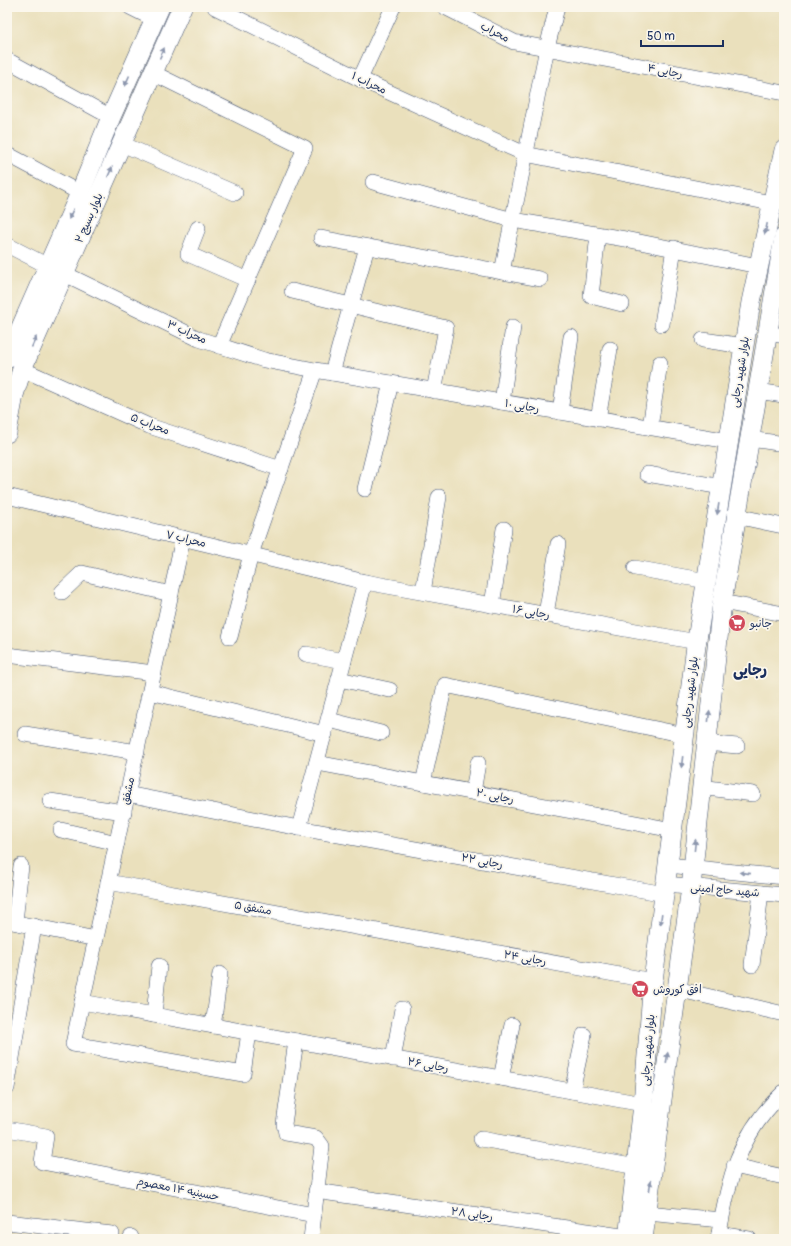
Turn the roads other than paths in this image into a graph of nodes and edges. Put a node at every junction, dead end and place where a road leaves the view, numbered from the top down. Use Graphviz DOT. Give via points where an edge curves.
graph roads {
  1 [pos="130,7"];
  2 [pos="182,7"];
  3 [pos="215,7"];
  4 [pos="393,7"];
  5 [pos="445,7"];
  6 [pos="557,7"];
  7 [pos="157,13"];
  8 [pos="547,48"];
  9 [pos="7,60"];
  10 [pos="153,73"];
  11 [pos="360,79"];
  12 [pos="784,93"];
  13 [pos="111,117"];
  14 [pos="122,144"];
  15 [pos="784,150"];
  16 [pos="7,154"];
  17 [pos="525,154"];
  18 [pos="373,182"];
  19 [pos="80,193"];
  20 [pos="235,194"];
  21 [pos="771,203"];
  22 [pos="513,220"];
  23 [pos="198,228"];
  24 [pos="598,235"];
  25 [pos="784,237"];
  26 [pos="321,238"];
  27 [pos="7,245"];
  28 [pos="368,247"];
  29 [pos="674,248"];
  30 [pos="758,266"];
  31 [pos="56,270"];
  32 [pos="502,272"];
  33 [pos="540,279"];
  34 [pos="248,280"];
  35 [pos="292,291"];
  36 [pos="622,304"];
  37 [pos="352,306"];
  38 [pos="662,324"];
  39 [pos="513,327"];
  40 [pos="12,334"];
  41 [pos="776,334"];
  42 [pos="571,337"];
  43 [pos="703,340"];
  44 [pos="219,346"];
  45 [pos="744,346"];
  46 [pos="610,349"];
  47 [pos="660,363"];
  48 [pos="15,364"];
  49 [pos="315,370"];
  50 [pos="332,373"];
  51 [pos="391,383"];
  52 [pos="434,391"];
  53 [pos="758,391"];
  54 [pos="10,394"];
  55 [pos="782,395"];
  56 [pos="502,402"];
  57 [pos="560,412"];
  58 [pos="598,418"];
  59 [pos="650,427"];
  60 [pos="7,433"];
  61 [pos="750,439"];
  62 [pos="729,441"];
  63 [pos="778,443"];
  64 [pos="281,469"];
  65 [pos="647,474"];
  66 [pos="722,487"];
  67 [pos="365,489"];
  68 [pos="7,496"];
  69 [pos="439,497"];
  70 [pos="736,516"];
  71 [pos="783,526"];
  72 [pos="504,529"];
  73 [pos="183,538"];
  74 [pos="558,544"];
  75 [pos="251,554"];
  76 [pos="636,568"];
  77 [pos="707,581"];
  78 [pos="365,582"];
  79 [pos="62,592"];
  80 [pos="422,592"];
  81 [pos="171,594"];
  82 [pos="722,602"];
  83 [pos="492,605"];
  84 [pos="781,613"];
  85 [pos="546,614"];
  86 [pos="230,637"];
  87 [pos="697,642"];
  88 [pos="306,654"];
  89 [pos="7,655"];
  90 [pos="344,662"];
  91 [pos="154,674"];
  92 [pos="339,679"];
  93 [pos="390,690"];
  94 [pos="150,692"];
  95 [pos="327,727"];
  96 [pos="25,734"];
  97 [pos="381,734"];
  98 [pos="685,736"];
  99 [pos="706,743"];
  100 [pos="737,746"];
  101 [pos="137,752"];
  102 [pos="317,763"];
  103 [pos="478,763"];
  104 [pos="423,783"];
  105 [pos="701,787"];
  106 [pos="473,792"];
  107 [pos="127,794"];
  108 [pos="753,794"];
  109 [pos="50,801"];
  110 [pos="124,812"];
  111 [pos="299,828"];
  112 [pos="61,830"];
  113 [pos="673,830"];
  114 [pos="117,843"];
  115 [pos="668,865"];
  116 [pos="21,866"];
  117 [pos="692,868"];
  118 [pos="725,871"];
  119 [pos="784,877"];
  120 [pos="108,882"];
  121 [pos="691,887"];
  122 [pos="665,889"];
  123 [pos="723,889"];
  124 [pos="761,893"];
  125 [pos="784,895"];
  126 [pos="11,922"];
  127 [pos="34,926"];
  128 [pos="397,934"];
  129 [pos="96,939"];
  130 [pos="752,965"];
  131 [pos="159,966"];
  132 [pos="220,974"];
  133 [pos="653,981"];
  134 [pos="676,989"];
  135 [pos="82,1002"];
  136 [pos="402,1009"];
  137 [pos="777,1012"];
  138 [pos="154,1015"];
  139 [pos="512,1025"];
  140 [pos="213,1026"];
  141 [pos="249,1032"];
  142 [pos="584,1035"];
  143 [pos="296,1041"];
  144 [pos="393,1058"];
  145 [pos="501,1078"];
  146 [pos="7,1088"];
  147 [pos="572,1091"];
  148 [pos="784,1092"];
  149 [pos="643,1104"];
  150 [pos="768,1106"];
  151 [pos="784,1110"];
  152 [pos="7,1129"];
  153 [pos="481,1139"];
  154 [pos="734,1166"];
  155 [pos="637,1167"];
  156 [pos="784,1177"];
  157 [pos="316,1190"];
  158 [pos="647,1213"];
  159 [pos="314,1215"];
  160 [pos="7,1222"];
  161 [pos="719,1231"];
  162 [pos="50,1233"];
  163 [pos="112,1234"];
  164 [pos="633,1238"];
  165 [pos="311,1239"];
  166 [pos="749,1239"];
  1 -- 7 [label="street"];
  10 -- 2 [label="main road, بلوار بسیج ۲, one-way"];
  3 -- 11 [label="street, محراب ۱"];
  4 -- 11 [label="street"];
  5 -- 8 [label="street, محراب" via="514,42"];
  6 -- 8 [label="street"];
  7 -- 13 [label="main road, بلوار بسیج ۲, one-way"];
  8 -- 12 [label="street, رجایی ۴"];
  8 -- 17 [label="street"];
  9 -- 13 [label="street"];
  10 -- 14 [label="main road, بلوار بسیج ۲"];
  10 -- 34 [label="street" via="306,148"];
  11 -- 17 [label="street, محراب ۱"];
  13 -- 19 [label="main road, بلوار بسیج ۲"];
  14 -- 20 [label="street"];
  31 -- 14 [label="main road, بلوار بسیج ۲, one-way"];
  15 -- 21 [label="main road, بلوار شهید رجایی"];
  16 -- 19 [label="street"];
  17 -- 21 [label="street, محراب ۱"];
  17 -- 22 [label="street"];
  18 -- 22 [label="street"];
  19 -- 31 [label="main road, بلوار بسیج ۲, one-way"];
  21 -- 30 [label="main road, بلوار شهید رجایی, one-way"];
  22 -- 24 [label="street"];
  22 -- 32 [label="street"];
  23 -- 34 [label="street" via="188,254"];
  24 -- 29 [label="street"];
  24 -- 36 [label="street" via="591,296"];
  25 -- 41 [label="main road, بلوار شهید رجایی"];
  26 -- 28 [label="street"];
  27 -- 31 [label="street, محراب ۳"];
  28 -- 32 [label="street"];
  28 -- 37 [label="street"];
  29 -- 30 [label="street"];
  29 -- 38 [label="street"];
  30 -- 45 [label="main road, بلوار شهید رجایی"];
  31 -- 40 [label="main road, بلوار بسیج ۲"];
  31 -- 44 [label="street, محراب ۳" via="199,339"];
  48 -- 31 [label="main road, بلوار بسیج ۲, one-way"];
  32 -- 33 [label="street"];
  34 -- 44 [label="street"];
  35 -- 37 [label="street"];
  37 -- 50 [label="street"];
  37 -- 52 [label="street" via="446,328"];
  39 -- 56 [label="street"];
  40 -- 48 [label="main road, بلوار بسیج ۲"];
  41 -- 53 [label="main road, بلوار شهید رجایی"];
  42 -- 57 [label="street"];
  43 -- 45 [label="street"];
  44 -- 49 [label="street, محراب ۳" via="264,360"];
  45 -- 62 [label="main road, بلوار شهید رجایی"];
  46 -- 58 [label="street"];
  47 -- 59 [label="street"];
  48 -- 54 [label="main road, بلوار بسیج ۲"];
  48 -- 64 [label="street, محراب ۵" via="149,426"];
  49 -- 50 [label="street, رجایی ۱۰"];
  49 -- 64 [label="street"];
  50 -- 51 [label="street, رجایی ۱۰"];
  51 -- 52 [label="street, رجایی ۱۰"];
  51 -- 67 [label="street"];
  52 -- 56 [label="street, رجایی ۱۰"];
  53 -- 55 [label="street"];
  53 -- 61 [label="main road, بلوار شهید رجایی"];
  54 -- 60 [label="main road, بلوار بسیج ۲"];
  56 -- 57 [label="street, رجایی ۱۰"];
  57 -- 58 [label="street, رجایی ۱۰"];
  58 -- 59 [label="street, رجایی ۱۰"];
  59 -- 62 [label="street, رجایی ۱۰"];
  61 -- 63 [label="street"];
  61 -- 70 [label="main road, بلوار شهید رجایی"];
  62 -- 66 [label="main road, بلوار شهید رجایی"];
  64 -- 75 [label="street"];
  65 -- 66 [label="street"];
  66 -- 77 [label="main road, بلوار شهید رجایی, one-way"];
  68 -- 73 [label="street, محراب ۷"];
  69 -- 80 [label="street"];
  70 -- 71 [label="street"];
  70 -- 82 [label="main road, بلوار شهید رجایی"];
  72 -- 83 [label="street"];
  73 -- 75 [label="street, محراب ۷"];
  73 -- 81 [label="street, مشفق"];
  74 -- 85 [label="street"];
  75 -- 78 [label="street, محراب ۷"];
  75 -- 86 [label="street"];
  76 -- 77 [label="street"];
  77 -- 87 [label="main road, بلوار شهید رجایی"];
  78 -- 80 [label="street, رجایی ۱۶"];
  78 -- 90 [label="street"];
  79 -- 81 [label="street" via="82,573"];
  80 -- 83 [label="street, رجایی ۱۶"];
  81 -- 91 [label="street, مشفق"];
  82 -- 84 [label="street"];
  99 -- 82 [label="main road, بلوار شهید رجایی, one-way"];
  83 -- 85 [label="street, رجایی ۱۶"];
  85 -- 87 [label="street, رجایی ۱۶"];
  87 -- 98 [label="main road, بلوار شهید رجایی"];
  88 -- 90 [label="street"];
  89 -- 91 [label="street"];
  90 -- 92 [label="street"];
  91 -- 94 [label="street, مشفق"];
  92 -- 93 [label="street"];
  92 -- 95 [label="street"];
  94 -- 95 [label="street"];
  94 -- 101 [label="street, مشفق"];
  95 -- 97 [label="street"];
  95 -- 102 [label="street"];
  96 -- 101 [label="street"];
  98 -- 104 [label="street" via="444,685"];
  98 -- 113 [label="main road, بلوار شهید رجایی, one-way"];
  99 -- 100 [label="street"];
  99 -- 105 [label="main road, بلوار شهید رجایی"];
  101 -- 107 [label="street, مشفق"];
  102 -- 104 [label="street, رجایی ۲۰"];
  102 -- 111 [label="street"];
  103 -- 106 [label="street"];
  104 -- 106 [label="street, رجایی ۲۰"];
  105 -- 108 [label="street"];
  117 -- 105 [label="main road, بلوار شهید رجایی, one-way"];
  106 -- 113 [label="street, رجایی ۲۰"];
  107 -- 110 [label="street, مشفق"];
  107 -- 111 [label="street, رجایی ۲۲"];
  109 -- 110 [label="street"];
  110 -- 114 [label="street, مشفق"];
  111 -- 122 [label="street, رجایی ۲۲"];
  112 -- 114 [label="street"];
  113 -- 115 [label="main road, بلوار شهید رجایی"];
  114 -- 120 [label="street, مشفق"];
  115 -- 117 [label="street, شهید حاج امینی"];
  115 -- 122 [label="main road, بلوار شهید رجایی"];
  116 -- 126 [label="street"];
  117 -- 118 [label="street, شهید حاج امینی"];
  117 -- 121 [label="main road, بلوار شهید رجایی"];
  119 -- 118 [label="street, شهید حاج امینی, one-way"];
  118 -- 123 [label="street" via="718,879"];
  120 -- 128 [label="street, مشفق ۵"];
  120 -- 129 [label="street, مشفق"];
  121 -- 122 [label="street, شهید حاج امینی"];
  121 -- 123 [label="street, شهید حاج امینی"];
  121 -- 134 [label="main road, بلوار شهید رجایی"];
  122 -- 133 [label="main road, بلوار شهید رجایی, one-way"];
  123 -- 124 [label="street, شهید حاج امینی"];
  124 -- 125 [label="street, شهید حاج امینی"];
  124 -- 130 [label="street"];
  126 -- 127 [label="street"];
  127 -- 129 [label="street"];
  127 -- 146 [label="street"];
  128 -- 133 [label="street, رجایی ۲۴"];
  129 -- 135 [label="street, مشفق"];
  131 -- 138 [label="street"];
  132 -- 140 [label="street"];
  133 -- 149 [label="main road, بلوار شهید رجایی"];
  134 -- 137 [label="street"];
  158 -- 134 [label="main road, بلوار شهید رجایی, one-way"];
  135 -- 138 [label="street, رجایی ۲۶"];
  135 -- 141 [label="street, مشفق" via="73,1044 243,1074"];
  136 -- 144 [label="street"];
  138 -- 140 [label="street, رجایی ۲۶"];
  139 -- 145 [label="street"];
  140 -- 141 [label="street, رجایی ۲۶"];
  141 -- 143 [label="street, رجایی ۲۶"];
  142 -- 147 [label="street"];
  143 -- 144 [label="street, رجایی ۲۶"];
  143 -- 157 [label="street" via="284,1124 286,1134 316,1138 322,1146"];
  144 -- 145 [label="street, رجایی ۲۶"];
  145 -- 147 [label="street, رجایی ۲۶"];
  147 -- 149 [label="street, رجایی ۲۶"];
  148 -- 150 [label="street"];
  149 -- 155 [label="main road, بلوار شهید رجایی"];
  150 -- 151 [label="street"];
  150 -- 154 [label="street" via="750,1130"];
  152 -- 159 [label="street, حسینیه ۱۴ معصوم" via="46,1136 42,1162"];
  153 -- 155 [label="street"];
  154 -- 156 [label="street"];
  154 -- 161 [label="street"];
  155 -- 164 [label="main road, بلوار شهید رجایی"];
  157 -- 159 [label="street"];
  157 -- 164 [label="street, رجایی ۲۸"];
  158 -- 161 [label="street" via="684,1216"];
  158 -- 164 [label="main road, بلوار شهید رجایی"];
  159 -- 165 [label="street"];
  160 -- 162 [label="street"];
  161 -- 166 [label="street"];
  162 -- 163 [label="street"];
}
